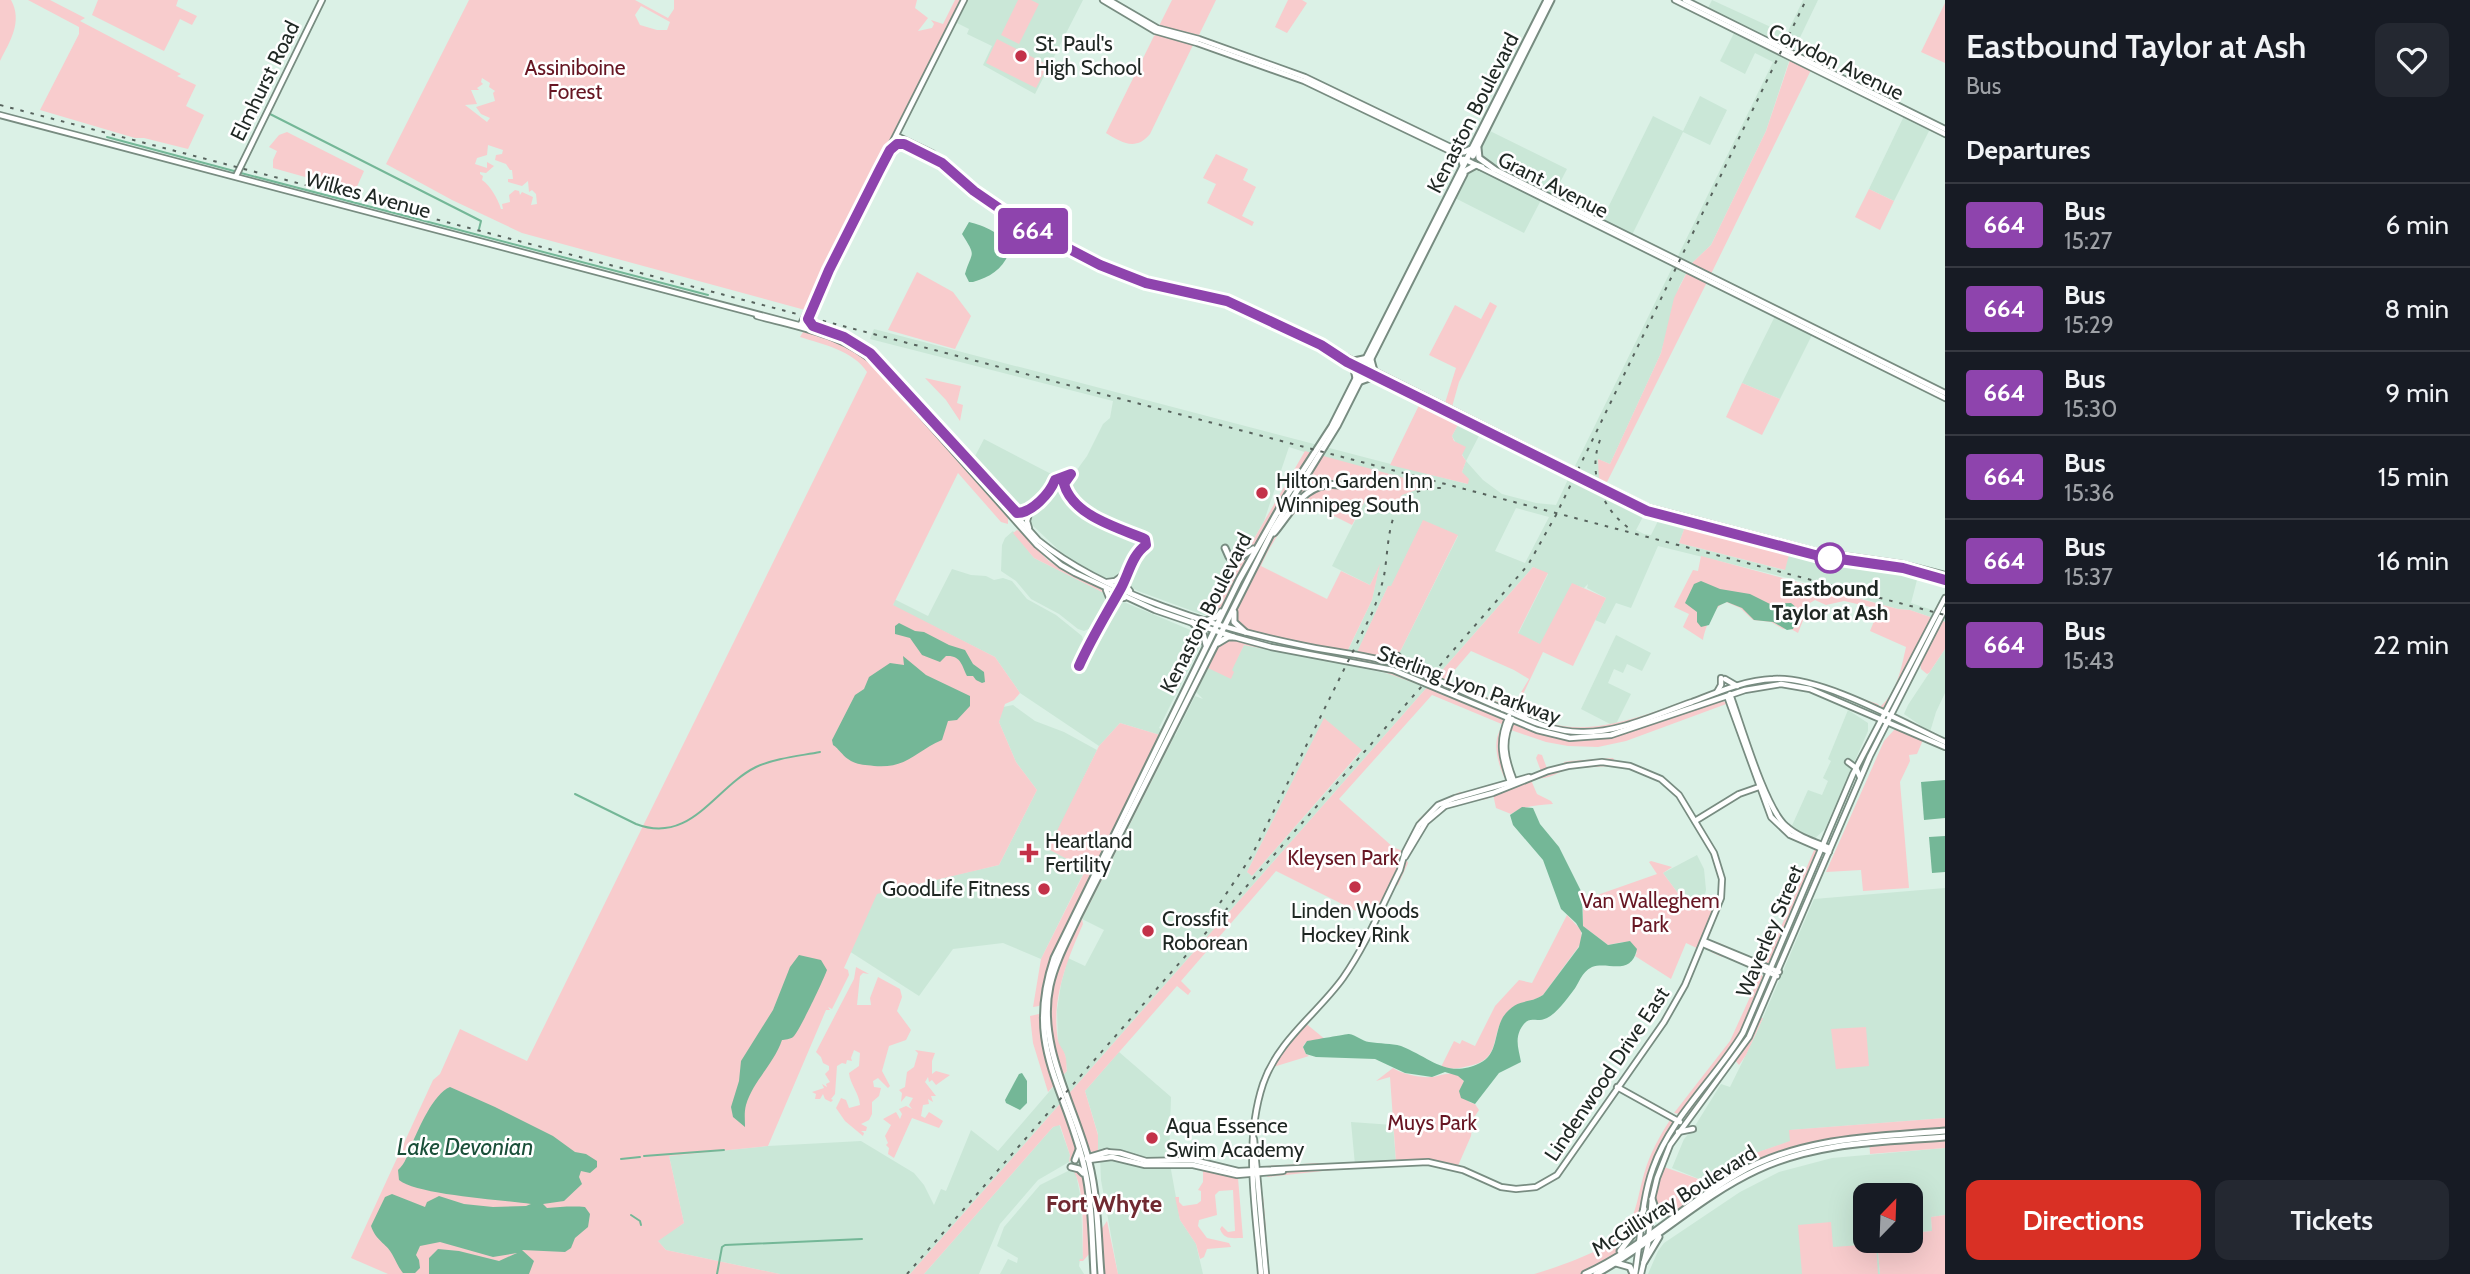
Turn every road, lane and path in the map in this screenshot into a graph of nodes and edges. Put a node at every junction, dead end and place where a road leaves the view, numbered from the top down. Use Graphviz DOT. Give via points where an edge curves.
graph roads {
  1 [pos="322,0"];
  2 [pos="964,0"];
  3 [pos="1103,0"];
  4 [pos="1110,0"];
  5 [pos="1549,0"];
  6 [pos="1675,0"];
  7 [pos="1685,0"];
  8 [pos="0,115"];
  9 [pos="901,129"];
  10 [pos="1945,132"];
  11 [pos="896,138"];
  12 [pos="1478,138"];
  13 [pos="905,142"];
  14 [pos="1478,146"];
  15 [pos="890,150"];
  16 [pos="1449,150"];
  17 [pos="1458,151"];
  18 [pos="1469,159"];
  19 [pos="1482,167"];
  20 [pos="1464,169"];
  21 [pos="1494,169"];
  22 [pos="236,176"];
  23 [pos="829,270"];
  24 [pos="808,319"];
  25 [pos="802,326"];
  26 [pos="825,331"];
  27 [pos="1370,359"];
  28 [pos="1354,363"];
  29 [pos="1364,368"];
  30 [pos="1375,374"];
  31 [pos="1359,379"];
  32 [pos="900,385"];
  33 [pos="1945,395"];
  34 [pos="913,400"];
  35 [pos="1340,485"];
  36 [pos="1011,509"];
  37 [pos="1011,516"];
  38 [pos="1021,528"];
  39 [pos="1033,534"];
  40 [pos="1781,542"];
  41 [pos="1258,544"];
  42 [pos="1774,545"];
  43 [pos="1225,548"];
  44 [pos="1263,551"];
  45 [pos="1945,579"];
  46 [pos="1104,584"];
  47 [pos="1131,597"];
  48 [pos="1945,598"];
  49 [pos="1225,607"];
  50 [pos="1234,608"];
  51 [pos="1945,609"];
  52 [pos="1208,620"];
  53 [pos="1192,622"];
  54 [pos="1215,627"];
  55 [pos="1224,630"];
  56 [pos="1245,632"];
  57 [pos="1234,637"];
  58 [pos="1206,646"];
  59 [pos="1216,646"];
  60 [pos="1738,689"];
  61 [pos="1716,693"];
  62 [pos="1728,693"];
  63 [pos="1894,698"];
  64 [pos="1716,700"];
  65 [pos="1732,705"];
  66 [pos="1896,708"];
  67 [pos="1502,709"];
  68 [pos="1859,710"];
  69 [pos="1878,711"];
  70 [pos="1496,713"];
  71 [pos="1867,713"];
  72 [pos="1511,716"];
  73 [pos="1883,716"];
  74 [pos="1528,720"];
  75 [pos="1889,720"];
  76 [pos="1905,723"];
  77 [pos="1522,724"];
  78 [pos="1896,726"];
  79 [pos="1506,727"];
  80 [pos="1878,728"];
  81 [pos="1916,728"];
  82 [pos="1881,736"];
  83 [pos="1945,744"];
  84 [pos="1860,760"];
  85 [pos="1848,764"];
  86 [pos="1856,768"];
  87 [pos="1853,774"];
  88 [pos="1861,779"];
  89 [pos="1513,784"];
  90 [pos="1761,787"];
  91 [pos="1695,821"];
  92 [pos="1829,831"];
  93 [pos="1812,843"];
  94 [pos="1823,847"];
  95 [pos="1829,850"];
  96 [pos="1818,859"];
  97 [pos="1704,942"];
  98 [pos="1776,956"];
  99 [pos="1761,967"];
  100 [pos="1770,971"];
  101 [pos="1778,974"];
  102 [pos="1764,985"];
  103 [pos="1617,1087"];
  104 [pos="1682,1121"];
  105 [pos="1693,1129"];
  106 [pos="1945,1131"];
  107 [pos="1678,1133"];
  108 [pos="1945,1137"];
  109 [pos="1082,1149"];
  110 [pos="1107,1152"];
  111 [pos="1096,1156"];
  112 [pos="1084,1159"];
  113 [pos="1071,1167"];
  114 [pos="1091,1168"];
  115 [pos="1256,1172"];
  116 [pos="1086,1177"];
  117 [pos="1652,1199"];
  118 [pos="1688,1206"];
  119 [pos="1644,1209"];
  120 [pos="1668,1228"];
  121 [pos="1649,1234"];
  122 [pos="1645,1241"];
  123 [pos="1639,1247"];
  124 [pos="1615,1260"];
  125 [pos="1644,1262"];
  126 [pos="1094,1274"];
  127 [pos="1101,1274"];
  128 [pos="1264,1274"];
  129 [pos="1585,1274"];
  130 [pos="1596,1274"];
  131 [pos="1634,1274"];
  132 [pos="1641,1274"];
  1 -- 22 [label="main road, Elmhurst Road"];
  2 -- 9 [label="main road"];
  3 -- 16 [label="main road, Grant Avenue" via="1155,32 1304,81"];
  4 -- 17 [label="main road, Grant Avenue" via="1157,28 1213,43 1305,78"];
  5 -- 12 [label="main road, Kenaston Boulevard"];
  5 -- 14 [label="main road, Kenaston Boulevard"];
  6 -- 10 [label="main road, Corydon Avenue"];
  7 -- 10 [label="main road, Corydon Avenue"];
  8 -- 22 [label="main road, Wilkes Avenue"];
  9 -- 11 [label="main road"];
  9 -- 13 [label="main road"];
  11 -- 13 [label="main road"];
  11 -- 15 [label="main road"];
  12 -- 17 [label="main road" via="1469,150"];
  12 -- 18 [label="main road, Kenaston Boulevard"];
  13 -- 15 [label="main road"];
  13 -- 28 [label="main road" via="942,163 1010,216 1069,250 1146,283 1227,301"];
  14 -- 18 [label="main road, Kenaston Boulevard"];
  14 -- 21 [label="main road" via="1479,158"];
  15 -- 23 [label="main road"];
  16 -- 18 [label="main road, Grant Avenue"];
  16 -- 20 [label="main road" via="1461,159"];
  17 -- 18 [label="main road, Grant Avenue"];
  18 -- 19 [label="main road, Grant Avenue"];
  18 -- 20 [label="main road, Kenaston Boulevard"];
  18 -- 21 [label="main road, Grant Avenue"];
  19 -- 20 [label="main road"];
  19 -- 33 [label="main road, Grant Avenue"];
  20 -- 27 [label="main road, Kenaston Boulevard"];
  21 -- 33 [label="main road, Grant Avenue"];
  22 -- 25 [label="main road, Wilkes Avenue"];
  23 -- 24 [label="main road"];
  23 -- 25 [label="main road"];
  24 -- 25 [label="main road"];
  24 -- 26 [label="main road"];
  25 -- 26 [label="main road, Sterling Lyon Parkway"];
  25 -- 37 [label="main road, Sterling Lyon Parkway" via="846,342 868,356"];
  26 -- 32 [label="main road, Sterling Lyon Parkway" via="865,349"];
  27 -- 28 [label="main road"];
  27 -- 29 [label="main road, Kenaston Boulevard"];
  27 -- 30 [label="main road"];
  28 -- 29 [label="main road"];
  28 -- 31 [label="main road"];
  29 -- 30 [label="main road"];
  29 -- 31 [label="main road, Kenaston Boulevard"];
  30 -- 31 [label="main road"];
  30 -- 40 [label="main road" via="1647,507"];
  30 -- 42 [label="main road" via="1639,508"];
  31 -- 41 [label="main road, Kenaston Boulevard"];
  31 -- 44 [label="main road, Kenaston Boulevard"];
  32 -- 34 [label="main road, Sterling Lyon Parkway"];
  32 -- 34 [label="main road" via="911,387"];
  34 -- 36 [label="main road, Sterling Lyon Parkway"];
  35 -- 44 [label="main road" via="1322,484 1312,489"];
  36 -- 39 [label="main road, Sterling Lyon Parkway"];
  36 -- 39 [label="main road" via="1028,513 1027,524"];
  37 -- 38 [label="main road, Sterling Lyon Parkway"];
  37 -- 38 [label="main road" via="1012,526"];
  38 -- 46 [label="main road, Sterling Lyon Parkway" via="1061,565"];
  39 -- 46 [label="main road, Sterling Lyon Parkway"];
  40 -- 42 [label="main road"];
  40 -- 45 [label="main road" via="1825,554 1909,565"];
  41 -- 43 [label="main road" via="1238,559 1230,557"];
  41 -- 49 [label="main road, Kenaston Boulevard"];
  42 -- 45 [label="main road"];
  44 -- 50 [label="main road, Kenaston Boulevard"];
  46 -- 47 [label="main road, Sterling Lyon Parkway"];
  46 -- 47 [label="main road" via="1124,577"];
  46 -- 47 [label="main road" via="1110,603"];
  47 -- 52 [label="main road, Sterling Lyon Parkway"];
  47 -- 53 [label="main road, Sterling Lyon Parkway"];
  48 -- 63 [label="main road, Waverley Street"];
  49 -- 52 [label="main road"];
  49 -- 54 [label="main road, Kenaston Boulevard"];
  50 -- 55 [label="main road, Kenaston Boulevard"];
  50 -- 56 [label="main road" via="1234,622"];
  51 -- 66 [label="main road, Waverley Street"];
  52 -- 54 [label="main road, Sterling Lyon Parkway"];
  53 -- 54 [label="main road, Sterling Lyon Parkway"];
  53 -- 58 [label="main road" via="1203,633"];
  54 -- 55 [label="main road, Sterling Lyon Parkway"];
  54 -- 58 [label="main road, Kenaston Boulevard"];
  55 -- 56 [label="main road, Sterling Lyon Parkway"];
  55 -- 57 [label="main road, Sterling Lyon Parkway"];
  55 -- 59 [label="main road, Kenaston Boulevard"];
  56 -- 67 [label="main road, Sterling Lyon Parkway" via="1387,662 1398,656 1409,669"];
  57 -- 59 [label="main road"];
  57 -- 70 [label="main road, Sterling Lyon Parkway" via="1393,670"];
  58 -- 109 [label="main road, Kenaston Boulevard" via="1061,941 1046,981 1045,1044"];
  59 -- 109 [label="main road, Kenaston Boulevard" via="1052,977 1049,1030"];
  60 -- 61 [label="main road" via="1723,679"];
  60 -- 62 [label="main road"];
  60 -- 65 [label="main road"];
  60 -- 68 [label="main road" via="1793,685"];
  60 -- 69 [label="main road" via="1770,679 1794,679"];
  61 -- 62 [label="main road, Sterling Lyon Parkway"];
  61 -- 74 [label="main road, Sterling Lyon Parkway" via="1602,731 1563,730"];
  62 -- 64 [label="main road, Sterling Lyon Parkway"];
  62 -- 65 [label="main road"];
  63 -- 69 [label="main road"];
  63 -- 73 [label="main road, Waverley Street"];
  64 -- 65 [label="main road"];
  64 -- 77 [label="main road, Sterling Lyon Parkway" via="1597,737 1559,736"];
  65 -- 90 [label="main road"];
  66 -- 75 [label="main road, Waverley Street"];
  66 -- 76 [label="main road"];
  67 -- 72 [label="main road, Sterling Lyon Parkway"];
  67 -- 74 [label="main road" via="1516,705"];
  68 -- 71 [label="main road"];
  68 -- 73 [label="main road"];
  69 -- 73 [label="main road"];
  70 -- 72 [label="main road, Sterling Lyon Parkway"];
  70 -- 79 [label="main road"];
  71 -- 73 [label="main road"];
  71 -- 80 [label="main road"];
  72 -- 74 [label="main road, Sterling Lyon Parkway"];
  72 -- 77 [label="main road, Sterling Lyon Parkway"];
  72 -- 79 [label="main road"];
  73 -- 75 [label="main road"];
  73 -- 80 [label="main road, Waverley Street"];
  75 -- 76 [label="main road"];
  75 -- 78 [label="main road"];
  75 -- 81 [label="main road"];
  75 -- 82 [label="main road, Waverley Street"];
  76 -- 81 [label="main road"];
  77 -- 79 [label="main road"];
  78 -- 82 [label="main road"];
  78 -- 83 [label="main road"];
  79 -- 89 [label="main road" via="1504,753"];
  80 -- 84 [label="main road, Waverley Street"];
  81 -- 83 [label="main road"];
  82 -- 88 [label="main road, Waverley Street"];
  84 -- 85 [label="main road"];
  84 -- 86 [label="main road, Waverley Street"];
  85 -- 86 [label="main road"];
  85 -- 87 [label="main road"];
  86 -- 87 [label="main road, Waverley Street"];
  86 -- 88 [label="main road"];
  87 -- 92 [label="main road, Waverley Street"];
  88 -- 95 [label="main road, Waverley Street"];
  89 -- 91 [label="main road, Lindenwood Drive East" via="1577,765 1623,764 1661,779 1679,795"];
  89 -- 115 [label="main road, Lindenwood Drive East" via="1453,802 1423,826 1350,967 1270,1068 1258,1105"];
  90 -- 91 [label="main road" via="1739,794"];
  90 -- 93 [label="main road" via="1783,824"];
  91 -- 97 [label="main road, Lindenwood Drive East" via="1722,879 1719,907"];
  92 -- 93 [label="main road"];
  92 -- 94 [label="main road, Waverley Street"];
  93 -- 94 [label="main road"];
  93 -- 96 [label="main road"];
  94 -- 95 [label="main road"];
  94 -- 96 [label="main road, Waverley Street"];
  95 -- 101 [label="main road, Waverley Street"];
  96 -- 98 [label="main road, Waverley Street"];
  97 -- 99 [label="main road"];
  97 -- 103 [label="main road, Lindenwood Drive East" via="1671,1012"];
  98 -- 99 [label="main road"];
  98 -- 100 [label="main road, Waverley Street"];
  99 -- 100 [label="main road"];
  99 -- 102 [label="main road"];
  100 -- 101 [label="main road"];
  100 -- 102 [label="main road, Waverley Street"];
  101 -- 104 [label="main road, Waverley Street" via="1743,1046"];
  102 -- 104 [label="main road, Waverley Street" via="1737,1042"];
  103 -- 104 [label="main road"];
  103 -- 115 [label="main road, Lindenwood Drive East" via="1562,1171 1535,1187 1501,1187 1463,1170 1428,1162"];
  104 -- 107 [label="main road, Waverley Street"];
  104 -- 119 [label="main road, Waverley Street" via="1668,1136 1653,1168"];
  105 -- 107 [label="main road"];
  106 -- 118 [label="main road, McGillivray Boulevard" via="1799,1148 1745,1170"];
  107 -- 117 [label="main road, Waverley Street" via="1662,1162"];
  108 -- 120 [label="main road, McGillivray Boulevard" via="1842,1145 1793,1156 1734,1182"];
  109 -- 111 [label="main road"];
  109 -- 112 [label="main road, Kenaston Boulevard"];
  109 -- 112 [label="main road"];
  110 -- 111 [label="main road, Lindenwood Drive East"];
  110 -- 112 [label="main road"];
  110 -- 115 [label="main road, Lindenwood Drive East" via="1146,1161 1189,1160"];
  111 -- 112 [label="main road, Lindenwood Drive East"];
  111 -- 114 [label="main road"];
  111 -- 115 [label="main road, Lindenwood Drive East" via="1145,1165 1185,1164 1232,1175"];
  112 -- 114 [label="main road, Kenaston Boulevard"];
  112 -- 116 [label="main road, Kenaston Boulevard"];
  113 -- 116 [label="main road"];
  114 -- 127 [label="main road, Kenaston Boulevard"];
  115 -- 128 [label="main road, Lindenwood Drive East"];
  116 -- 126 [label="main road, Kenaston Boulevard"];
  117 -- 118 [label="main road" via="1664,1214"];
  117 -- 121 [label="main road, Waverley Street"];
  118 -- 121 [label="main road, McGillivray Boulevard"];
  119 -- 122 [label="main road, Waverley Street"];
  119 -- 124 [label="main road"];
  120 -- 122 [label="main road, McGillivray Boulevard"];
  120 -- 125 [label="main road"];
  121 -- 122 [label="main road, McGillivray Boulevard"];
  122 -- 123 [label="main road, McGillivray Boulevard"];
  122 -- 124 [label="main road, McGillivray Boulevard"];
  122 -- 125 [label="main road, Waverley Street"];
  123 -- 124 [label="main road, McGillivray Boulevard"];
  123 -- 131 [label="main road"];
  124 -- 129 [label="main road, McGillivray Boulevard"];
  124 -- 130 [label="main road, McGillivray Boulevard"];
  124 -- 131 [label="main road"];
  125 -- 132 [label="main road, Waverley Street"];
}
